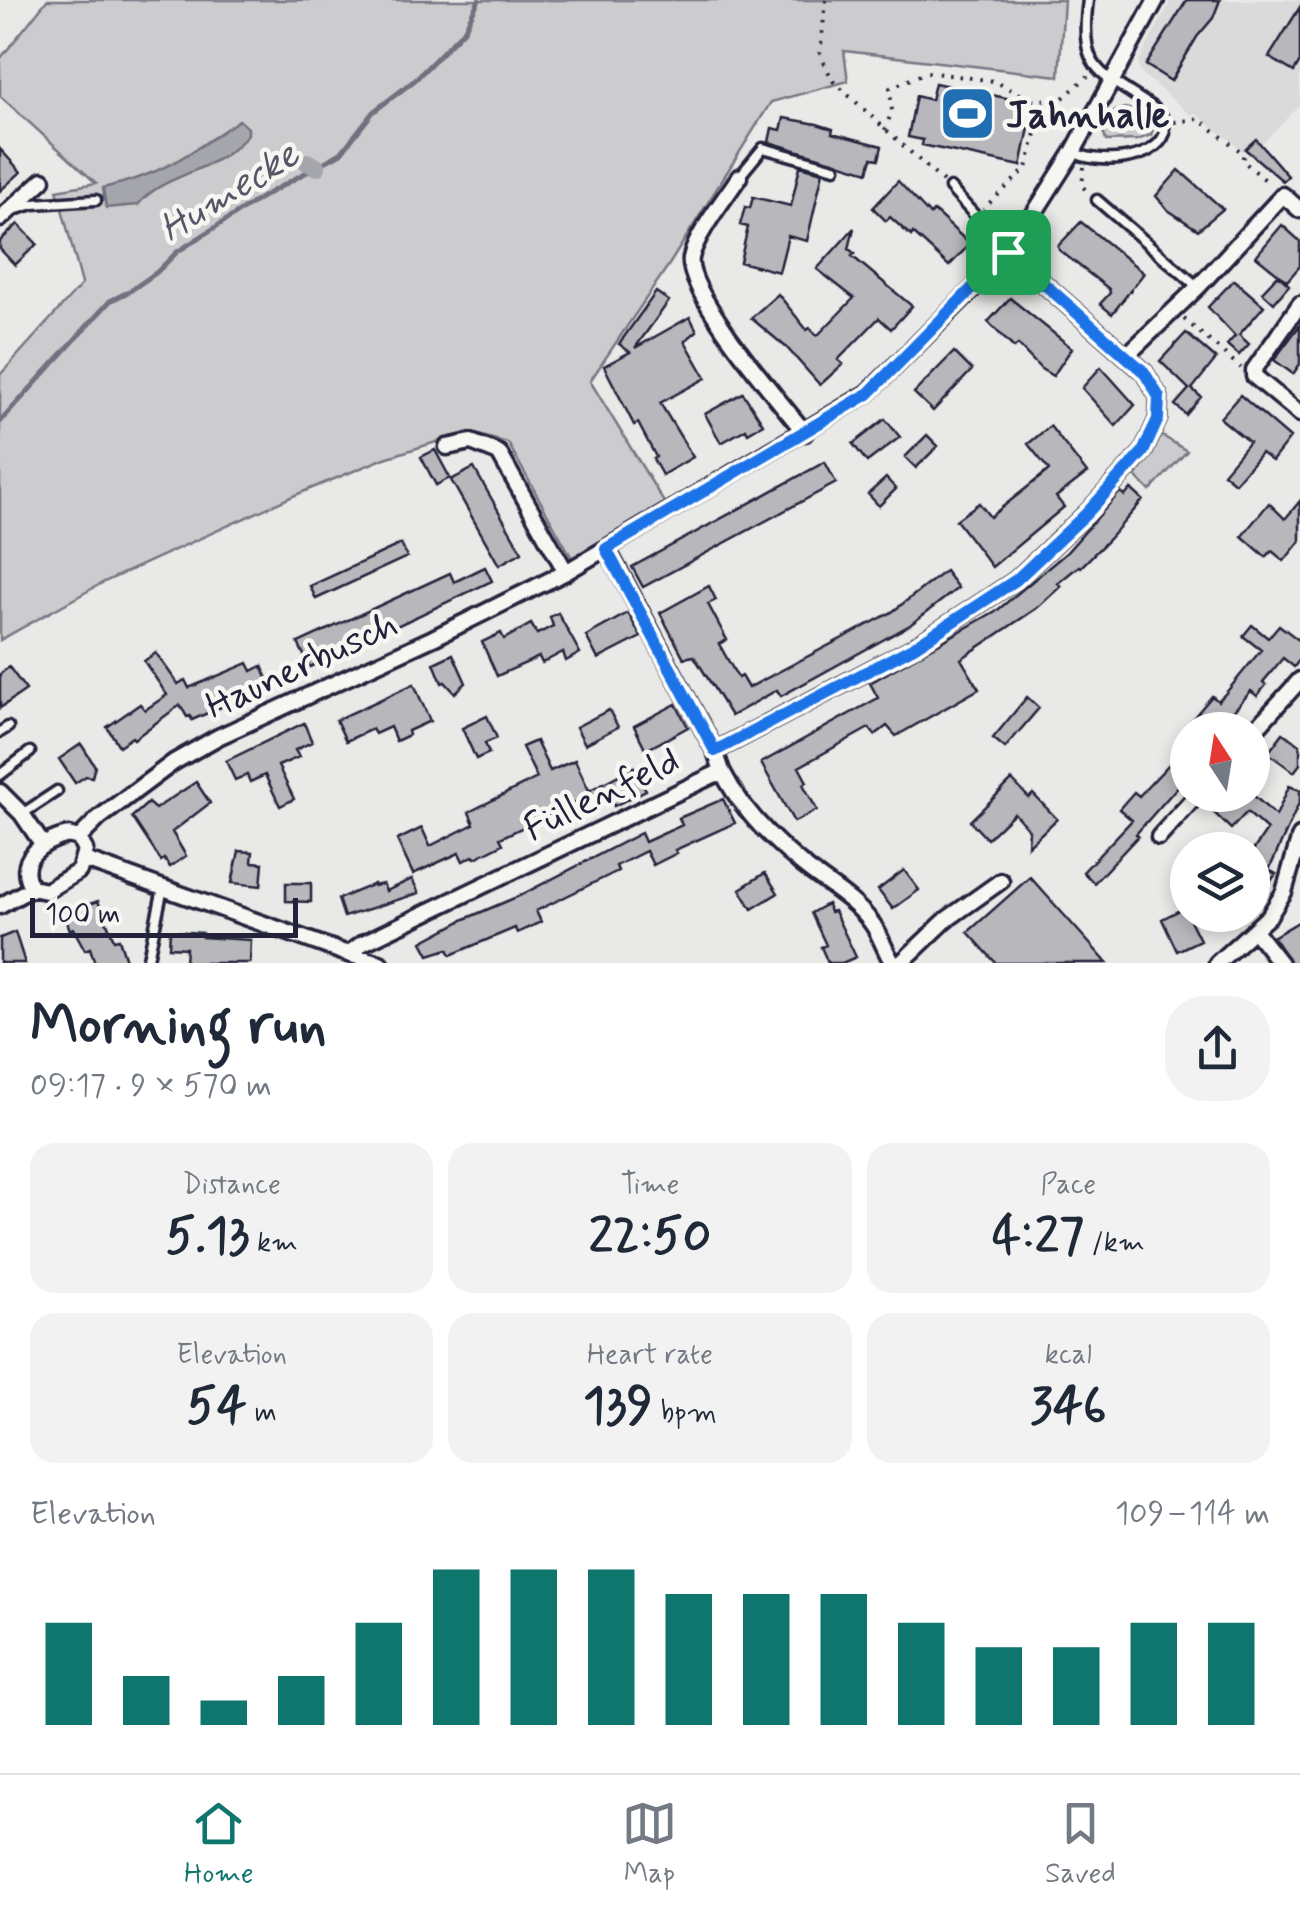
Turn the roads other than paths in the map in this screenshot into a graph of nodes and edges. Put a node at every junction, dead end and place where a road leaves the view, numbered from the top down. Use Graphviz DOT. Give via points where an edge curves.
graph roads {
  1 [pos="1088,0"];
  2 [pos="1156,0"];
  3 [pos="1113,81"];
  4 [pos="1078,154"];
  5 [pos="835,168"];
  6 [pos="739,177"];
  7 [pos="43,180"];
  8 [pos="950,188"];
  9 [pos="96,200"];
  10 [pos="1097,200"];
  11 [pos="1300,210"];
  12 [pos="4,215"];
  13 [pos="1008,252"];
  14 [pos="1198,287"];
  15 [pos="1300,304"];
  16 [pos="1126,356"];
  17 [pos="1300,414"];
  18 [pos="804,433"];
  19 [pos="447,448"];
  20 [pos="606,549"];
  21 [pos="566,572"];
  22 [pos="1300,680"];
  23 [pos="1270,714"];
  24 [pos="715,751"];
  25 [pos="30,752"];
  26 [pos="722,771"];
  27 [pos="0,775"];
  28 [pos="57,791"];
  29 [pos="0,792"];
  30 [pos="1182,812"];
  31 [pos="22,814"];
  32 [pos="1300,836"];
  33 [pos="1159,837"];
  34 [pos="79,838"];
  35 [pos="43,845"];
  36 [pos="85,860"];
  37 [pos="1001,881"];
  38 [pos="32,888"];
  39 [pos="163,888"];
  40 [pos="0,906"];
  41 [pos="1270,914"];
  42 [pos="1252,932"];
  43 [pos="1256,932"];
  44 [pos="348,954"];
  45 [pos="147,963"];
  46 [pos="380,963"];
  47 [pos="894,963"];
  48 [pos="901,963"];
  49 [pos="1217,963"];
  50 [pos="1280,963"];
  1 -- 3 [label="lane" via="1083,37 1096,70"];
  2 -- 3 [label="street, Haunerbusch"];
  3 -- 4 [label="street, Haunerbusch"];
  3 -- 4 [label="lane" via="1155,109 1164,124 1162,142 1149,152 1095,159"];
  4 -- 13 [label="street, Haunerbusch"];
  5 -- 6 [label="lane" via="763,148"];
  6 -- 18 [label="street" via="692,253 690,272 718,321"];
  7 -- 12 [label="street"];
  8 -- 13 [label="lane"];
  9 -- 12 [label="lane" via="34,204"];
  10 -- 14 [label="lane"];
  11 -- 14 [label="street" via="1283,195"];
  13 -- 16 [label="street, Füllenfeld"];
  13 -- 18 [label="street, Haunerbusch" via="868,394"];
  14 -- 16 [label="street"];
  15 -- 17 [label="street" via="1254,370"];
  16 -- 24 [label="street, Füllenfeld" via="1159,397 1158,419 1143,452 1072,527 1016,580 914,647"];
  18 -- 20 [label="street, Haunerbusch"];
  19 -- 21 [label="street" via="471,442 498,453"];
  20 -- 21 [label="street, Haunerbusch"];
  20 -- 24 [label="street"];
  21 -- 34 [label="street, Haunerbusch" via="218,737 174,762"];
  22 -- 23 [label="street"];
  24 -- 26 [label="street, Füllenfeld"];
  25 -- 27 [label="lane"];
  26 -- 44 [label="street, Füllenfeld"];
  26 -- 47 [label="street" via="769,835 874,924"];
  28 -- 31 [label="lane"];
  29 -- 31 [label="street"];
  30 -- 33 [label="street"];
  31 -- 35 [label="street"];
  32 -- 41 [label="street" via="1284,892"];
  34 -- 35 [label="street" via="68,835"];
  34 -- 36 [label="street"];
  35 -- 38 [label="street" via="26,864"];
  36 -- 38 [label="street" via="61,884"];
  36 -- 39 [label="street"];
  37 -- 48 [label="street"];
  38 -- 40 [label="street"];
  39 -- 44 [label="street"];
  39 -- 45 [label="lane"];
  42 -- 49 [label="street"];
  43 -- 50 [label="street"];
  44 -- 46 [label="street"];
}
